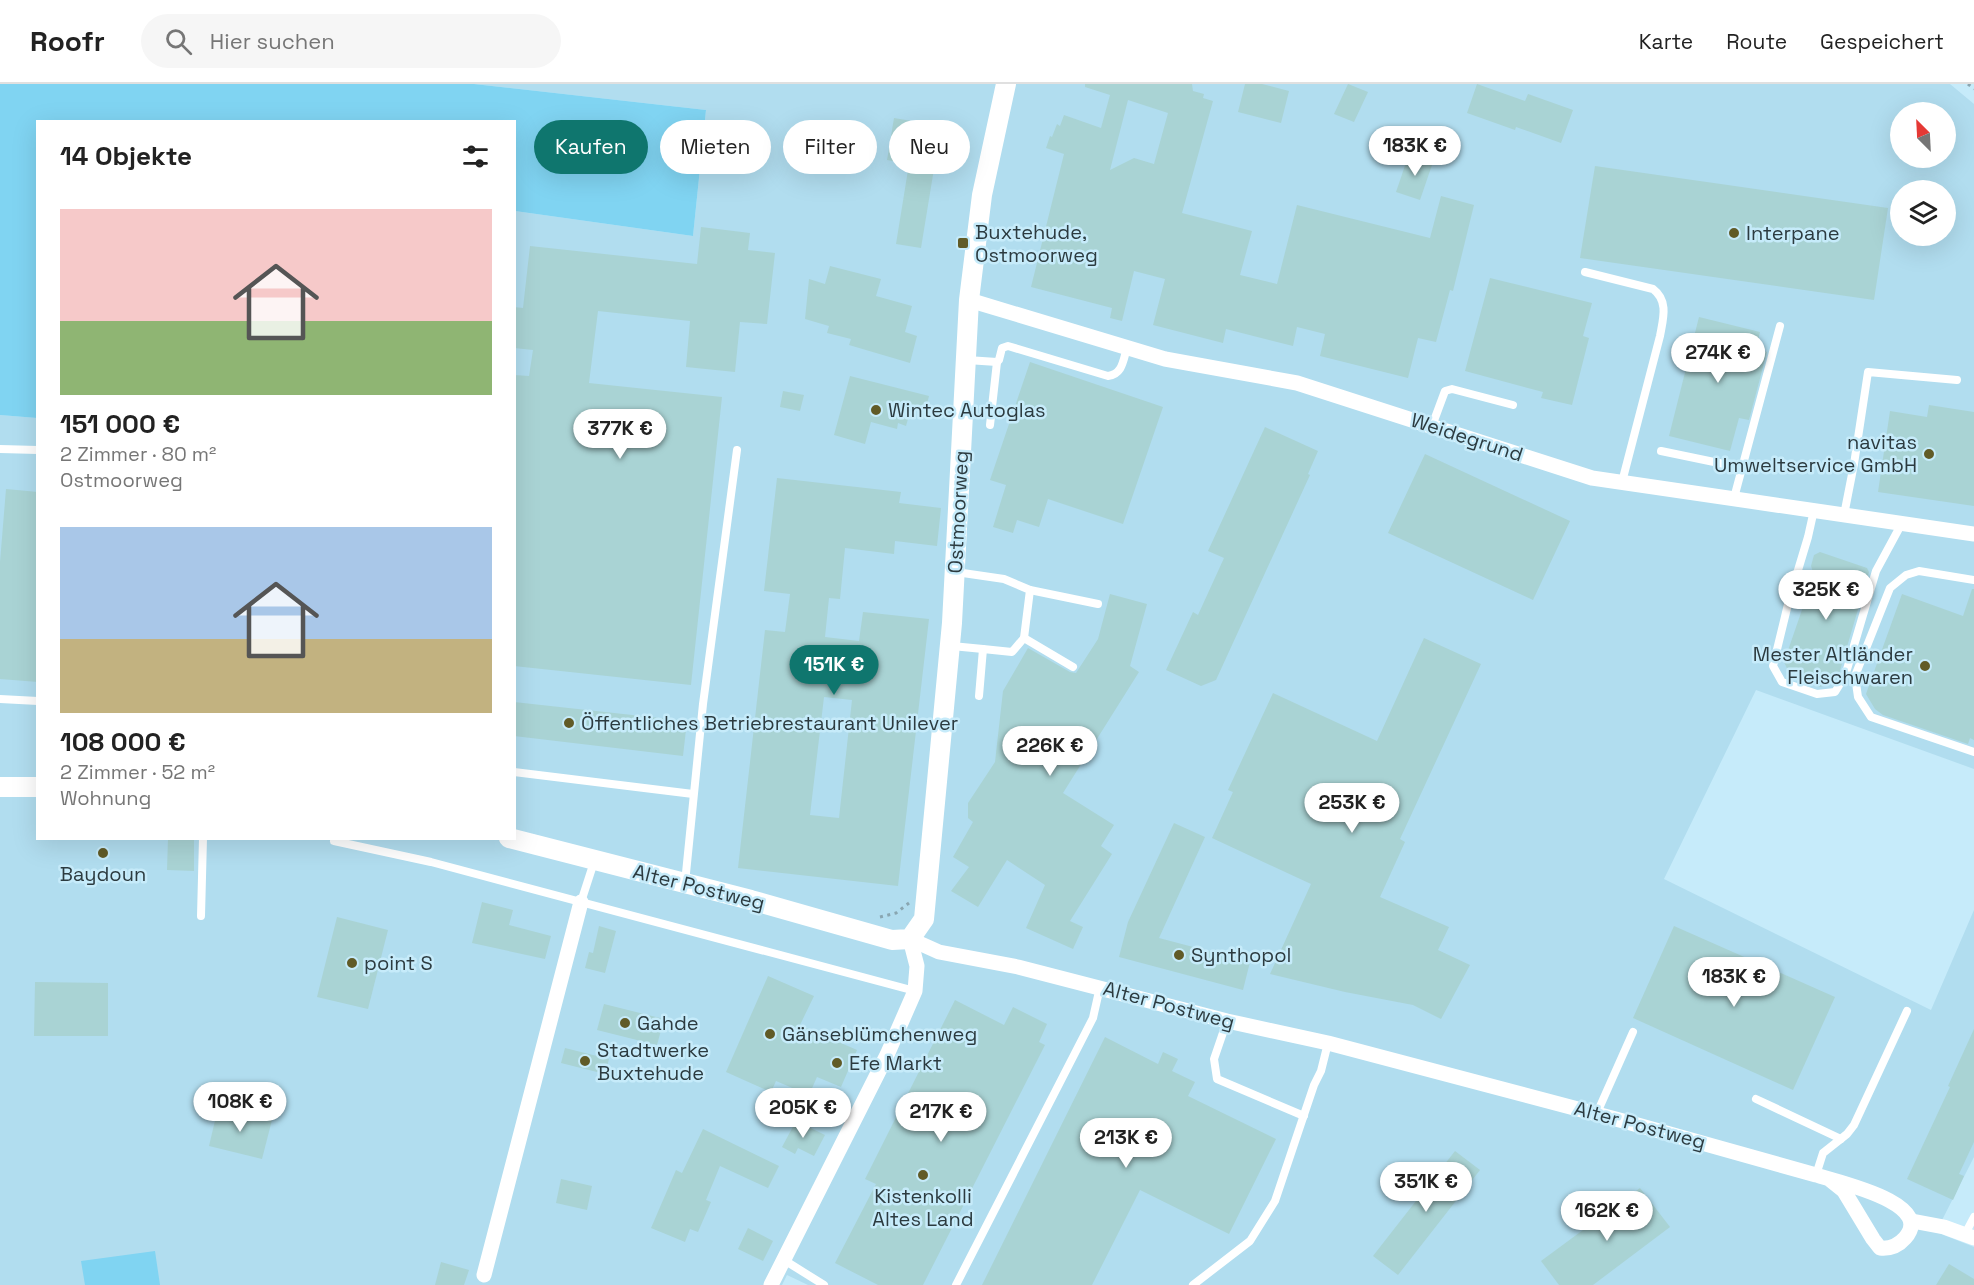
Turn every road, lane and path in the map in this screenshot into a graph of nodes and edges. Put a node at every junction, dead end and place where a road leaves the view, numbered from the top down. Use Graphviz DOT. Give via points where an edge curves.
graph roads {
  1 [pos="1006,84"];
  2 [pos="1968,84"];
  3 [pos="1974,89"];
  4 [pos="1586,272"];
  5 [pos="969,300"];
  6 [pos="1780,326"];
  7 [pos="1127,348"];
  8 [pos="965,360"];
  9 [pos="996,362"];
  10 [pos="1957,380"];
  11 [pos="1514,405"];
  12 [pos="990,425"];
  13 [pos="1432,426"];
  14 [pos="0,449"];
  15 [pos="36,450"];
  16 [pos="737,450"];
  17 [pos="1661,452"];
  18 [pos="1743,468"];
  19 [pos="1623,482"];
  20 [pos="1734,498"];
  21 [pos="1814,510"];
  22 [pos="1844,515"];
  23 [pos="1902,523"];
  24 [pos="1974,534"];
  25 [pos="955,572"];
  26 [pos="1974,580"];
  27 [pos="1030,590"];
  28 [pos="1098,604"];
  29 [pos="1024,638"];
  30 [pos="950,646"];
  31 [pos="983,649"];
  32 [pos="1073,667"];
  33 [pos="979,696"];
  34 [pos="0,699"];
  35 [pos="36,701"];
  36 [pos="1974,752"];
  37 [pos="516,772"];
  38 [pos="0,787"];
  39 [pos="36,787"];
  40 [pos="693,794"];
  41 [pos="203,840"];
  42 [pos="334,840"];
  43 [pos="516,840"];
  44 [pos="594,860"];
  45 [pos="685,883"];
  46 [pos="913,900"];
  47 [pos="581,902"];
  48 [pos="201,916"];
  49 [pos="875,918"];
  50 [pos="910,939"];
  51 [pos="1100,987"];
  52 [pos="915,992"];
  53 [pos="1907,1011"];
  54 [pos="1227,1021"];
  55 [pos="1633,1032"];
  56 [pos="1328,1043"];
  57 [pos="1756,1099"];
  58 [pos="1597,1113"];
  59 [pos="1304,1116"];
  60 [pos="1841,1139"];
  61 [pos="1823,1177"];
  62 [pos="1974,1217"];
  63 [pos="1912,1221"];
  64 [pos="1970,1236"];
  65 [pos="784,1260"];
  66 [pos="484,1275"];
  67 [pos="771,1285"];
  68 [pos="824,1285"];
  69 [pos="956,1285"];
  70 [pos="1193,1285"];
  1 -- 5 [label="street, Ostmoorweg" via="982,195"];
  2 -- 3 [label="path"];
  4 -- 19 [label="lane" via="1653,289 1663,301 1660,336"];
  5 -- 7 [label="street, Weidegrund"];
  5 -- 8 [label="street, Ostmoorweg"];
  6 -- 18 [label="lane"];
  7 -- 9 [label="lane" via="1121,369 1108,376 1008,346 1002,348"];
  7 -- 13 [label="street, Weidegrund" via="1165,359 1298,382"];
  8 -- 9 [label="lane"];
  8 -- 25 [label="street, Ostmoorweg"];
  9 -- 12 [label="lane"];
  10 -- 22 [label="lane" via="1868,372"];
  11 -- 13 [label="lane" via="1452,388 1445,391"];
  13 -- 19 [label="street, Weidegrund" via="1592,478"];
  14 -- 15 [label="lane"];
  16 -- 40 [label="lane"];
  17 -- 18 [label="lane"];
  18 -- 20 [label="lane"];
  19 -- 20 [label="street, Weidegrund"];
  20 -- 21 [label="street, Weidegrund"];
  21 -- 22 [label="street, Weidegrund"];
  21 -- 23 [label="lane" via="1773,666 1782,682 1817,694 1835,692 1845,676 1876,571"];
  22 -- 23 [label="street, Weidegrund"];
  23 -- 24 [label="street, Weidegrund"];
  25 -- 27 [label="lane" via="1005,579"];
  25 -- 30 [label="street, Ostmoorweg"];
  26 -- 36 [label="lane" via="1919,572 1906,575 1890,588 1855,676 1858,697 1871,717"];
  27 -- 28 [label="lane"];
  27 -- 29 [label="lane"];
  29 -- 31 [label="lane" via="1012,652"];
  29 -- 32 [label="lane"];
  30 -- 31 [label="lane"];
  30 -- 50 [label="street, Ostmoorweg" via="924,919"];
  31 -- 33 [label="lane"];
  34 -- 35 [label="lane"];
  37 -- 40 [label="lane"];
  38 -- 39 [label="street"];
  40 -- 45 [label="lane"];
  41 -- 48 [label="lane"];
  42 -- 47 [label="lane"];
  43 -- 44 [label="street, Alter Postweg"];
  44 -- 45 [label="street, Alter Postweg"];
  44 -- 47 [label="lane"];
  45 -- 50 [label="street, Alter Postweg" via="892,940"];
  46 -- 49 [label="path" via="896,913"];
  47 -- 52 [label="lane"];
  47 -- 66 [label="street"];
  50 -- 51 [label="street, Alter Postweg" via="939,952"];
  50 -- 52 [label="street" via="918,976"];
  51 -- 54 [label="street, Alter Postweg"];
  51 -- 69 [label="lane" via="1093,1018"];
  52 -- 65 [label="street"];
  53 -- 60 [label="lane" via="1854,1125"];
  54 -- 56 [label="street, Alter Postweg"];
  54 -- 59 [label="lane" via="1214,1059 1217,1079"];
  55 -- 58 [label="lane"];
  56 -- 58 [label="street, Alter Postweg"];
  56 -- 59 [label="lane"];
  57 -- 60 [label="lane"];
  58 -- 61 [label="street, Alter Postweg"];
  59 -- 70 [label="lane" via="1275,1201 1250,1241"];
  60 -- 61 [label="lane" via="1823,1153"];
  61 -- 63 [label="street, Alter Postweg" via="1893,1202"];
  61 -- 63 [label="street" via="1844,1191 1880,1248 1896,1246 1906,1238"];
  62 -- 64 [label="lane"];
  63 -- 64 [label="street"];
  65 -- 67 [label="street"];
  65 -- 68 [label="lane"];
}
